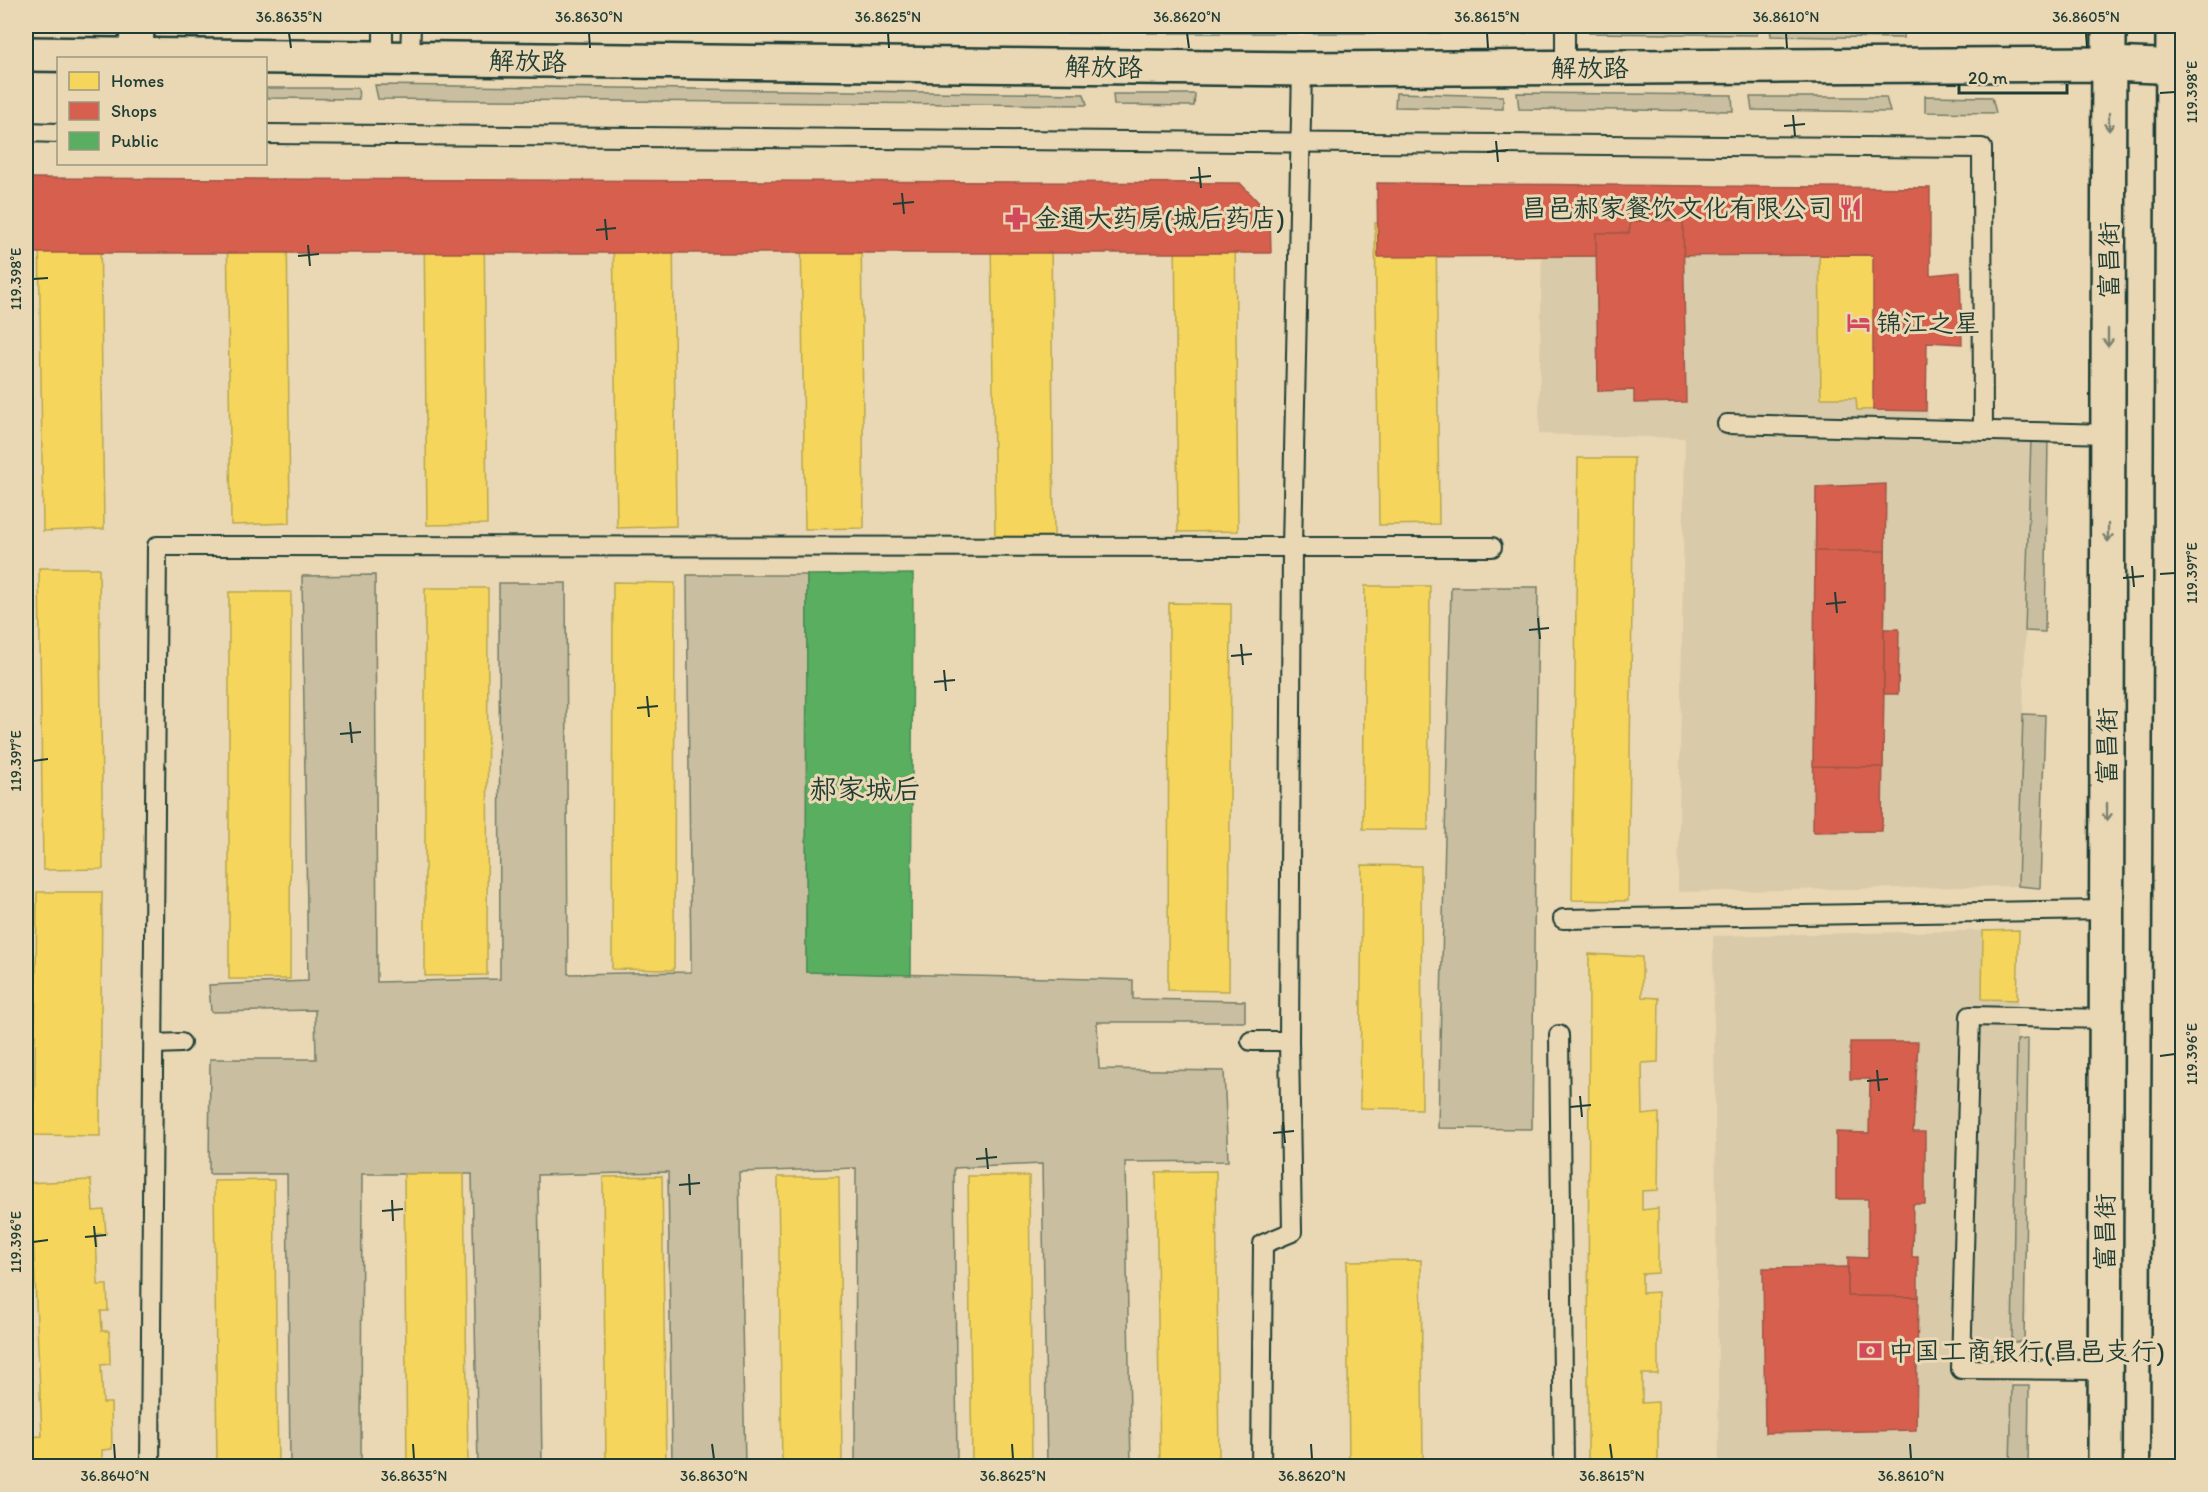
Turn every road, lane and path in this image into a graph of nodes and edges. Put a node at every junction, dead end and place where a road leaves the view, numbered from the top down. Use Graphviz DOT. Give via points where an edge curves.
graph roads {
  1 [pos="383,26"];
  2 [pos="411,26"];
  3 [pos="1565,26"];
  4 [pos="2109,26"];
  5 [pos="2173,26"];
  6 [pos="137,41"];
  7 [pos="26,54"];
  8 [pos="397,60"];
  9 [pos="2109,64"];
  10 [pos="2178,67"];
  11 [pos="1565,68"];
  12 [pos="1302,69"];
  13 [pos="26,132"];
  14 [pos="57,133"];
  15 [pos="267,134"];
  16 [pos="1301,143"];
  17 [pos="1727,424"];
  18 [pos="1983,431"];
  19 [pos="2108,434"];
  20 [pos="2177,434"];
  21 [pos="1492,547"];
  22 [pos="1292,548"];
  23 [pos="2107,910"];
  24 [pos="1563,919"];
  25 [pos="2106,1019"];
  26 [pos="1559,1035"];
  27 [pos="1251,1041"];
  28 [pos="1290,1041"];
  29 [pos="181,1043"];
  30 [pos="155,1044"];
  31 [pos="2105,1370"];
  32 [pos="150,1467"];
  33 [pos="1261,1467"];
  34 [pos="1563,1467"];
  35 [pos="2105,1467"];
  36 [pos="2168,1467"];
  1 -- 8 [label="lane"];
  2 -- 8 [label="lane"];
  3 -- 11 [label="lane"];
  4 -- 9 [label="main road, 富昌街"];
  5 -- 10 [label="main road"];
  6 -- 7 [label="main road, 解放路"];
  6 -- 8 [label="main road, 解放路"];
  8 -- 12 [label="main road, 解放路"];
  9 -- 10 [label="main road, 解放路"];
  9 -- 11 [label="main road, 解放路"];
  9 -- 19 [label="main road, 富昌街, one-way"];
  10 -- 20 [label="main road"];
  11 -- 12 [label="main road, 解放路"];
  12 -- 16 [label="lane"];
  13 -- 14 [label="lane"];
  15 -- 16 [label="lane"];
  16 -- 18 [label="lane" via="1982,148"];
  16 -- 22 [label="lane"];
  17 -- 18 [label="lane"];
  18 -- 19 [label="lane"];
  19 -- 23 [label="main road, 富昌街, one-way"];
  20 -- 36 [label="main road"];
  21 -- 22 [label="lane"];
  22 -- 28 [label="lane"];
  22 -- 30 [label="lane" via="157,546"];
  23 -- 24 [label="lane"];
  23 -- 25 [label="main road, 富昌街"];
  25 -- 31 [label="main road, 富昌街"];
  25 -- 31 [label="lane" via="1970,1016 1961,1369"];
  26 -- 34 [label="lane"];
  27 -- 28 [label="lane"];
  28 -- 33 [label="lane" via="1292,1232 1263,1244"];
  29 -- 30 [label="lane"];
  30 -- 32 [label="lane"];
  31 -- 35 [label="main road, 富昌街"];
}
